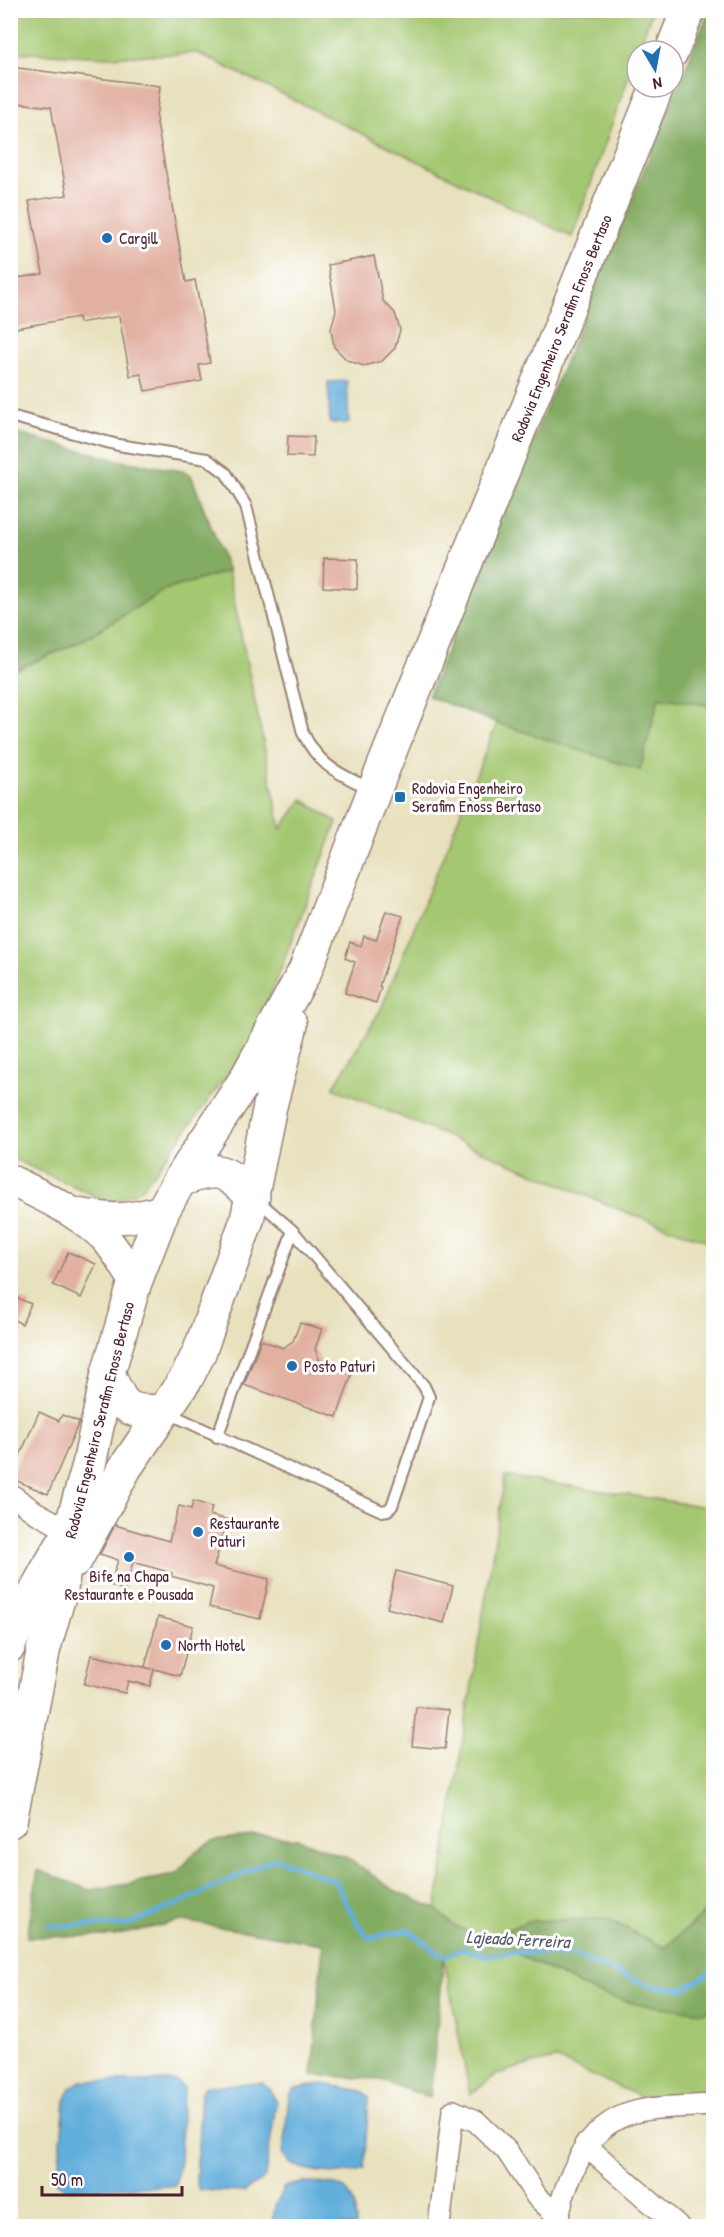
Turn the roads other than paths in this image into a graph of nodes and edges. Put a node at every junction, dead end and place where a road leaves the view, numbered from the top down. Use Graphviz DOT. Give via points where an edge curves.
graph roads {
  1 [pos="688,10"];
  2 [pos="677,39"];
  3 [pos="652,99"];
  4 [pos="10,416"];
  5 [pos="374,791"];
  6 [pos="305,971"];
  7 [pos="10,1180"];
  8 [pos="180,1180"];
  9 [pos="253,1196"];
  10 [pos="163,1210"];
  11 [pos="75,1213"];
  12 [pos="293,1231"];
  13 [pos="135,1282"];
  14 [pos="108,1373"];
  15 [pos="163,1411"];
  16 [pos="217,1437"];
  17 [pos="10,1494"];
  18 [pos="70,1531"];
  19 [pos="60,1589"];
  20 [pos="10,1647"];
  21 [pos="10,1821"];
  22 [pos="714,2105"];
  23 [pos="585,2145"];
  24 [pos="557,2222"];
  25 [pos="439,2226"];
  26 [pos="678,2226"];
  1 -- 2 [label="highway"];
  3 -- 5 [label="highway, Rodovia Engenheiro Serafim Enoss Bertaso"];
  4 -- 5 [label="lane" via="118,445 207,459 226,473 246,506 303,733 326,766"];
  5 -- 6 [label="highway, Rodovia Engenheiro Serafim Enoss Bertaso"];
  6 -- 8 [label="highway, Rodovia Engenheiro Serafim Enoss Bertaso" via="246,1079"];
  6 -- 9 [label="highway, Rodovia Engenheiro Serafim Enoss Bertaso" via="270,1106"];
  7 -- 11 [label="street"];
  8 -- 9 [label="highway" via="203,1172 222,1172"];
  8 -- 10 [label="highway, Rodovia Engenheiro Serafim Enoss Bertaso"];
  9 -- 12 [label="lane"];
  9 -- 15 [label="highway, Rodovia Engenheiro Serafim Enoss Bertaso" via="238,1249 199,1353"];
  10 -- 11 [label="street" via="113,1220"];
  10 -- 13 [label="highway, Rodovia Engenheiro Serafim Enoss Bertaso"];
  11 -- 13 [label="street" via="103,1236"];
  12 -- 16 [label="lane"];
  12 -- 16 [label="lane" via="424,1386 429,1397 392,1506 382,1511"];
  13 -- 14 [label="highway, Rodovia Engenheiro Serafim Enoss Bertaso"];
  14 -- 15 [label="highway" via="117,1396 129,1409 143,1413"];
  14 -- 18 [label="highway, Rodovia Engenheiro Serafim Enoss Bertaso" via="89,1465"];
  15 -- 16 [label="lane"];
  15 -- 19 [label="highway, Rodovia Engenheiro Serafim Enoss Bertaso" via="125,1468"];
  17 -- 18 [label="street"];
  18 -- 19 [label="highway, Rodovia Engenheiro Serafim Enoss Bertaso"];
  18 -- 20 [label="street" via="24,1609"];
  19 -- 21 [label="highway, Rodovia Engenheiro Serafim Enoss Bertaso" via="44,1647"];
  22 -- 23 [label="street" via="622,2115 600,2128"];
  23 -- 24 [label="street" via="565,2187"];
  23 -- 26 [label="street"];
  24 -- 25 [label="street" via="507,2151 476,2121 453,2111"];
}
